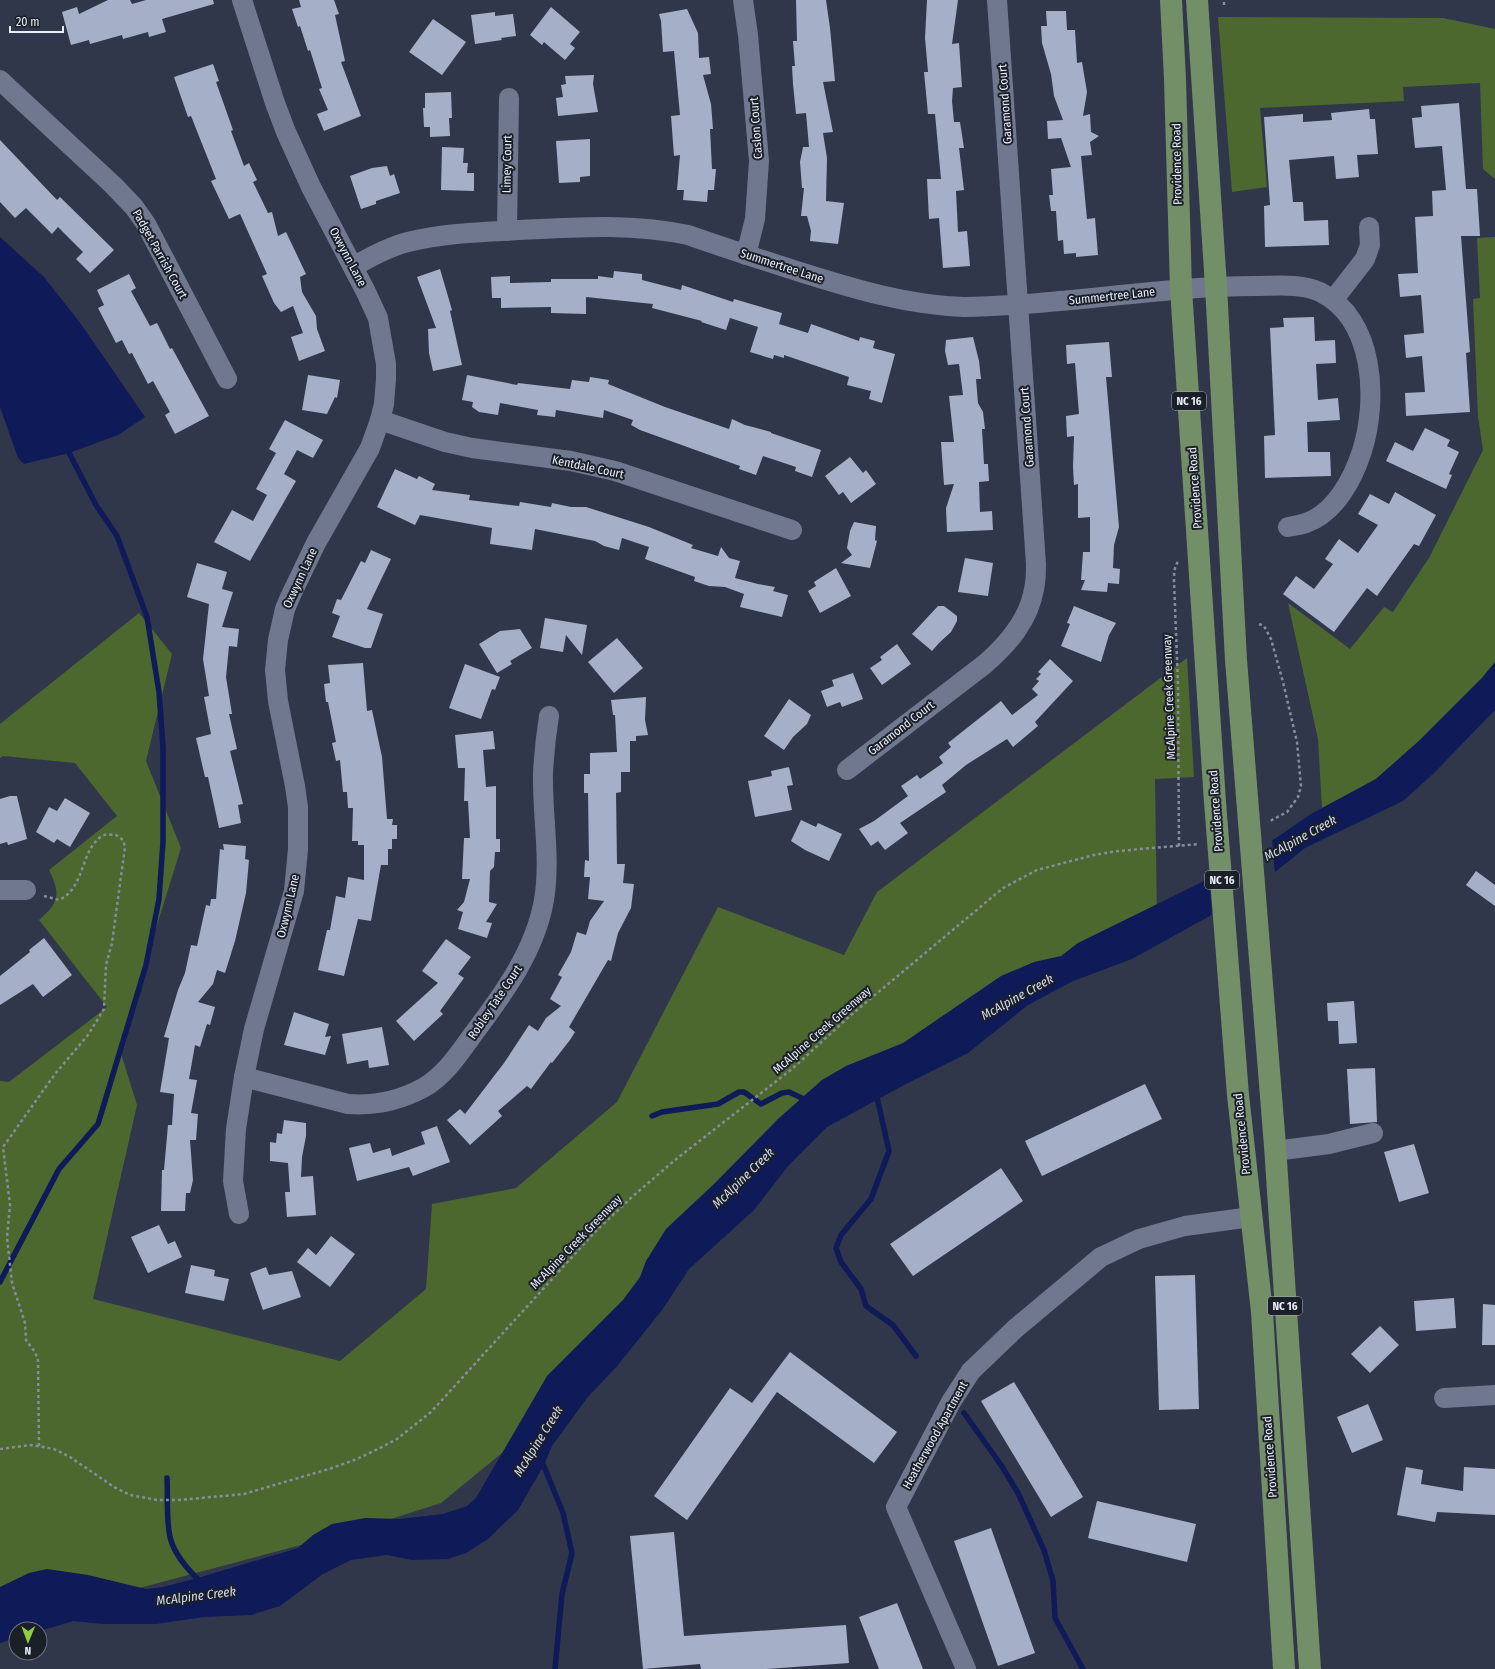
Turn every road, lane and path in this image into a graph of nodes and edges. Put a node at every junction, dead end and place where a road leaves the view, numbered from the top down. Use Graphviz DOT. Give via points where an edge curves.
graph roads {
  1 [pos="242,0"];
  2 [pos="743,0"];
  3 [pos="998,0"];
  4 [pos="1171,0"];
  5 [pos="1197,0"];
  6 [pos="1224,0"];
  7 [pos="1224,5"];
  8 [pos="0,80"];
  9 [pos="509,98"];
  10 [pos="1369,227"];
  11 [pos="506,231"];
  12 [pos="746,255"];
  13 [pos="353,267"];
  14 [pos="1216,286"];
  15 [pos="1181,289"];
  16 [pos="1334,299"];
  17 [pos="1018,305"];
  18 [pos="227,379"];
  19 [pos="380,420"];
  20 [pos="1288,527"];
  21 [pos="792,530"];
  22 [pos="1186,557"];
  23 [pos="1259,624"];
  24 [pos="549,716"];
  25 [pos="847,770"];
  26 [pos="1262,826"];
  27 [pos="1205,843"];
  28 [pos="1179,846"];
  29 [pos="0,890"];
  30 [pos="26,890"];
  31 [pos="244,1077"];
  32 [pos="1373,1132"];
  33 [pos="1275,1151"];
  34 [pos="239,1214"];
  35 [pos="1251,1217"];
  36 [pos="1495,1395"];
  37 [pos="1444,1398"];
  38 [pos="39,1446"];
  39 [pos="0,1449"];
  40 [pos="966,1669"];
  41 [pos="1284,1669"];
  42 [pos="1310,1669"];
  1 -- 13 [label="street, Oxwynn Lane" via="286,132 311,187"];
  2 -- 12 [label="street, Caslon Court" via="759,161 755,218"];
  3 -- 17 [label="street, Garamond Court"];
  4 -- 15 [label="main road, Providence Road / NC 16"];
  5 -- 14 [label="main road, NC 16"];
  6 -- 7 [label="path"];
  8 -- 18 [label="street, Padget Parrish Court" via="134,207 146,224"];
  9 -- 11 [label="street, Limey Court"];
  10 -- 16 [label="street" via="1370,245 1365,259"];
  11 -- 12 [label="street, Summertree Lane" via="599,226 665,230 688,235"];
  11 -- 13 [label="street, Summertree Lane" via="439,236 406,242 377,253"];
  12 -- 17 [label="street, Summertree Lane" via="857,290 905,301 964,307"];
  13 -- 19 [label="street, Oxwynn Lane" via="378,318 381,333 386,379"];
  14 -- 15 [label="street, Summertree Lane"];
  14 -- 16 [label="street, Summertree Lane" via="1300,287 1317,290"];
  14 -- 33 [label="main road, NC 16" via="1235,653"];
  15 -- 17 [label="street, Summertree Lane"];
  15 -- 35 [label="main road, Providence Road / NC 16" via="1215,802 1238,1095"];
  16 -- 20 [label="street" via="1352,321 1362,340 1371,393 1369,423 1362,451 1339,497 1323,514 1307,523"];
  17 -- 25 [label="street, Garamond Court" via="1036,564 1035,588 1030,604 1020,626 1001,650"];
  19 -- 21 [label="street, Kentdale Court" via="445,442 472,448 571,461 616,471"];
  19 -- 31 [label="street, Oxwynn Lane" via="370,448 316,543 290,595 278,640 275,670 278,701 298,807 298,849 294,891 254,1029"];
  22 -- 28 [label="path, McAlpine Creek Greenway" via="1179,561 1174,572"];
  23 -- 26 [label="path" via="1264,626 1271,639 1282,682 1297,742 1300,786 1298,797 1286,812"];
  24 -- 31 [label="street, Robley Tate Court" via="543,774 546,870 544,901 535,932 527,953 503,994 444,1072 424,1087 402,1098 363,1106"];
  27 -- 28 [label="path, McAlpine Creek Greenway"];
  28 -- 38 [label="path, McAlpine Creek Greenway" via="1094,855 1037,870 1003,888 851,1015 792,1069 633,1196 594,1232 431,1412 397,1439 357,1459 281,1484 244,1494 179,1500 157,1500 130,1495 70,1457 54,1449"];
  29 -- 30 [label="street"];
  30 -- 38 [label="path" via="54,900 65,897 78,881 96,841 105,835 116,834 123,840 125,847 120,890 106,965 104,1009 88,1035 55,1074 3,1147 10,1205 7,1228 12,1283 25,1323 26,1340 38,1360"];
  31 -- 34 [label="street, Oxwynn Lane" via="236,1129 233,1181"];
  32 -- 33 [label="street" via="1329,1144"];
  33 -- 42 [label="main road, NC 16"];
  35 -- 40 [label="street, Heatherwood Apartment" via="1184,1226 1139,1239 1101,1257 1016,1328 976,1366 951,1402 896,1507"];
  35 -- 41 [label="main road, Providence Road / NC 16" via="1262,1312"];
  36 -- 37 [label="street"];
  38 -- 39 [label="path, McAlpine Creek Greenway"];
}
